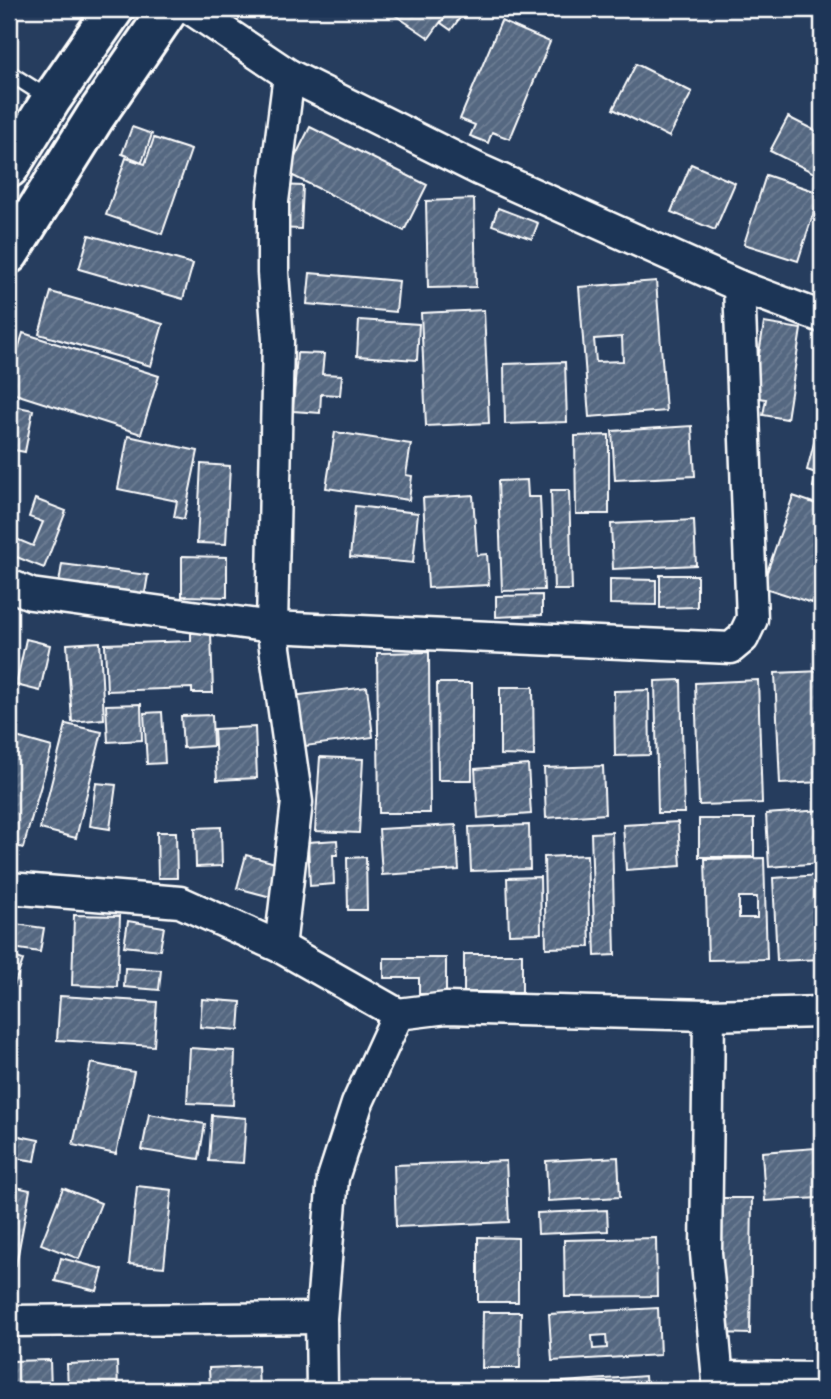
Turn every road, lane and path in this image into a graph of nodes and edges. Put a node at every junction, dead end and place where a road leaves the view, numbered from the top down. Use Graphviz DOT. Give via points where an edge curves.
graph roads {
  1 [pos="114,9"];
  2 [pos="169,9"];
  3 [pos="191,9"];
  4 [pos="9,73"];
  5 [pos="289,75"];
  6 [pos="51,100"];
  7 [pos="9,168"];
  8 [pos="9,254"];
  9 [pos="739,286"];
  10 [pos="822,317"];
  11 [pos="9,585"];
  12 [pos="272,626"];
  13 [pos="9,888"];
  14 [pos="280,947"];
  15 [pos="822,1012"];
  16 [pos="398,1014"];
  17 [pos="709,1015"];
  18 [pos="320,1318"];
  19 [pos="9,1321"];
  20 [pos="822,1378"];
  21 [pos="718,1384"];
  22 [pos="322,1390"];
  1 -- 6 [label="street"];
  2 -- 8 [label="street"];
  3 -- 5 [label="street"];
  4 -- 6 [label="lane"];
  5 -- 9 [label="street" via="480,170"];
  5 -- 12 [label="street" via="273,201 278,340"];
  6 -- 7 [label="street"];
  9 -- 10 [label="street"];
  9 -- 12 [label="street" via="752,619 743,638 731,648"];
  11 -- 12 [label="street" via="31,594"];
  12 -- 14 [label="street" via="297,802"];
  13 -- 14 [label="street" via="180,902"];
  14 -- 16 [label="street"];
  15 -- 17 [label="street"];
  16 -- 17 [label="street" via="447,1008"];
  16 -- 18 [label="street" via="357,1104 333,1178"];
  17 -- 21 [label="street" via="706,1253"];
  18 -- 19 [label="street"];
  18 -- 22 [label="street"];
  20 -- 21 [label="street"];
}
